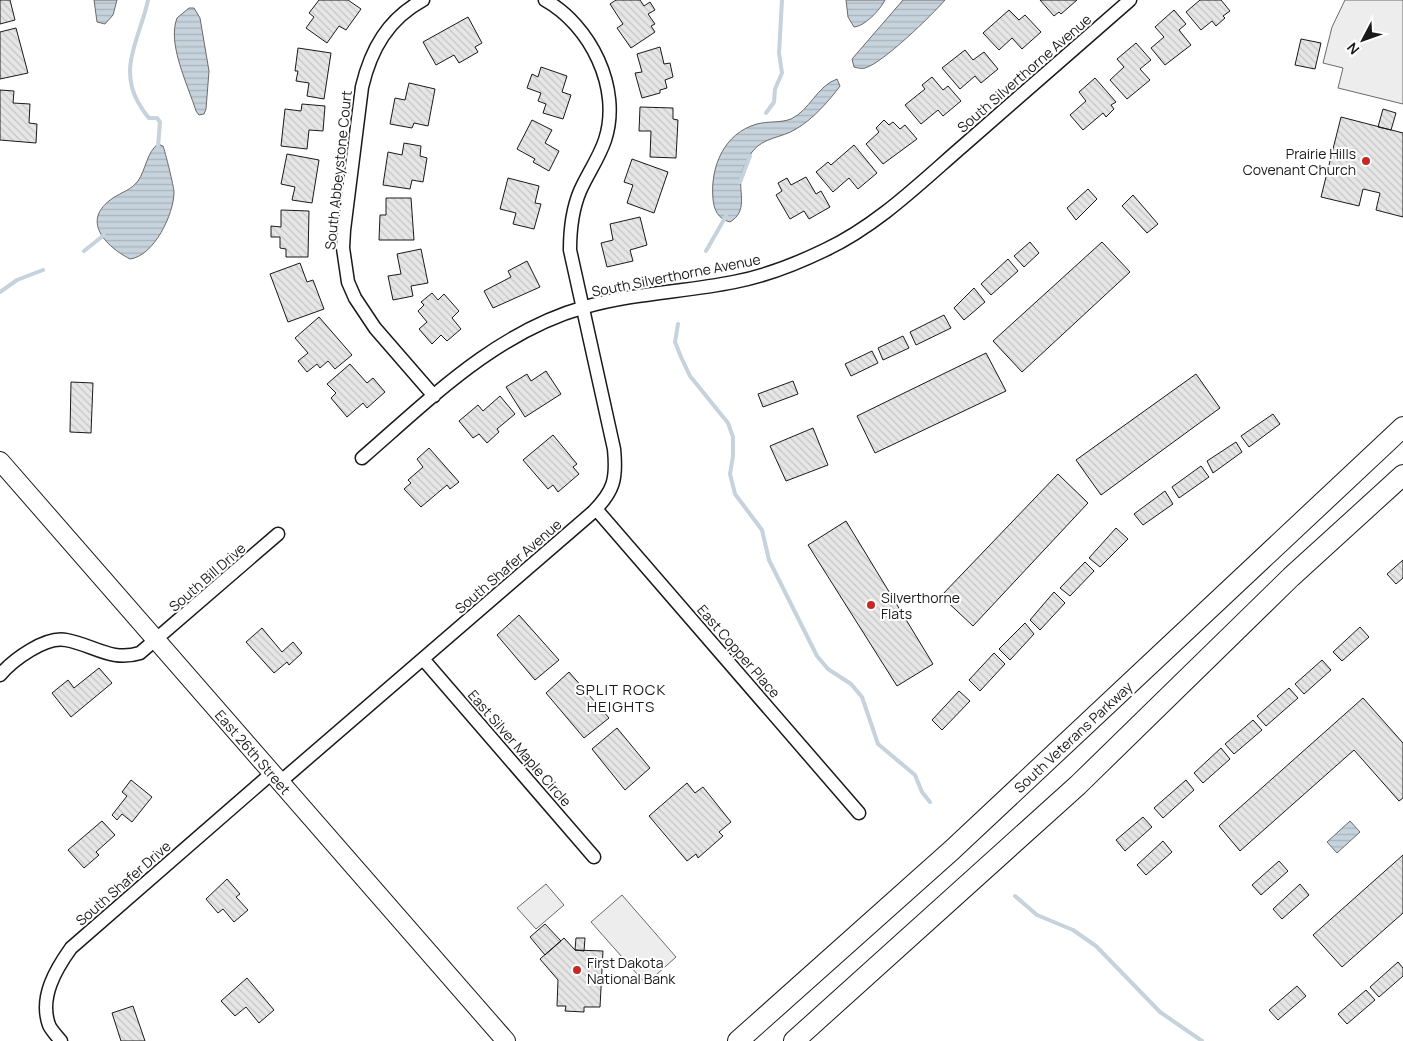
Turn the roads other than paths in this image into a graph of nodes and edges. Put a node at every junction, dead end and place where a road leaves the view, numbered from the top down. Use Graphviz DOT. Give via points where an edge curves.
graph roads {
  1 [pos="423,0"];
  2 [pos="545,0"];
  3 [pos="1130,0"];
  4 [pos="583,308"];
  5 [pos="434,396"];
  6 [pos="1403,427"];
  7 [pos="362,458"];
  8 [pos="0,461"];
  9 [pos="1403,475"];
  10 [pos="596,509"];
  11 [pos="278,534"];
  12 [pos="156,641"];
  13 [pos="423,659"];
  14 [pos="0,675"];
  15 [pos="276,778"];
  16 [pos="859,813"];
  17 [pos="594,857"];
  18 [pos="61,1041"];
  19 [pos="506,1041"];
  20 [pos="738,1041"];
  21 [pos="794,1041"];
  1 -- 5 [label="street, South Abbeystone Court" via="390,24 367,67 343,248 348,282 364,313"];
  2 -- 4 [label="street" via="582,30 598,59 606,90 608,127 576,203 570,232 573,266"];
  3 -- 4 [label="street, South Silverthorne Avenue" via="900,201 849,237 804,260 760,276 714,286 619,298"];
  4 -- 5 [label="street, South Silverthorne Avenue" via="505,342"];
  4 -- 10 [label="street, South Shafer Avenue" via="616,464 613,485"];
  5 -- 7 [label="street, South Silverthorne Avenue"];
  6 -- 20 [label="highway, South Veterans Parkway" via="952,850"];
  8 -- 12 [label="main road, East 26th Street"];
  9 -- 21 [label="highway" via="1291,577 1078,784"];
  10 -- 13 [label="street, South Shafer Avenue"];
  10 -- 16 [label="street, East Copper Place"];
  11 -- 12 [label="street, South Bill Drive"];
  12 -- 14 [label="street, South Bill Drive" via="140,653 127,657 64,640 47,643 26,653"];
  12 -- 15 [label="main road, East 26th Street"];
  13 -- 15 [label="street, South Shafer Avenue"];
  13 -- 17 [label="street, East Silver Maple Circle"];
  15 -- 18 [label="street, South Shafer Drive" via="71,948 54,972 46,1001 49,1025"];
  15 -- 19 [label="main road, East 26th Street"];
}
